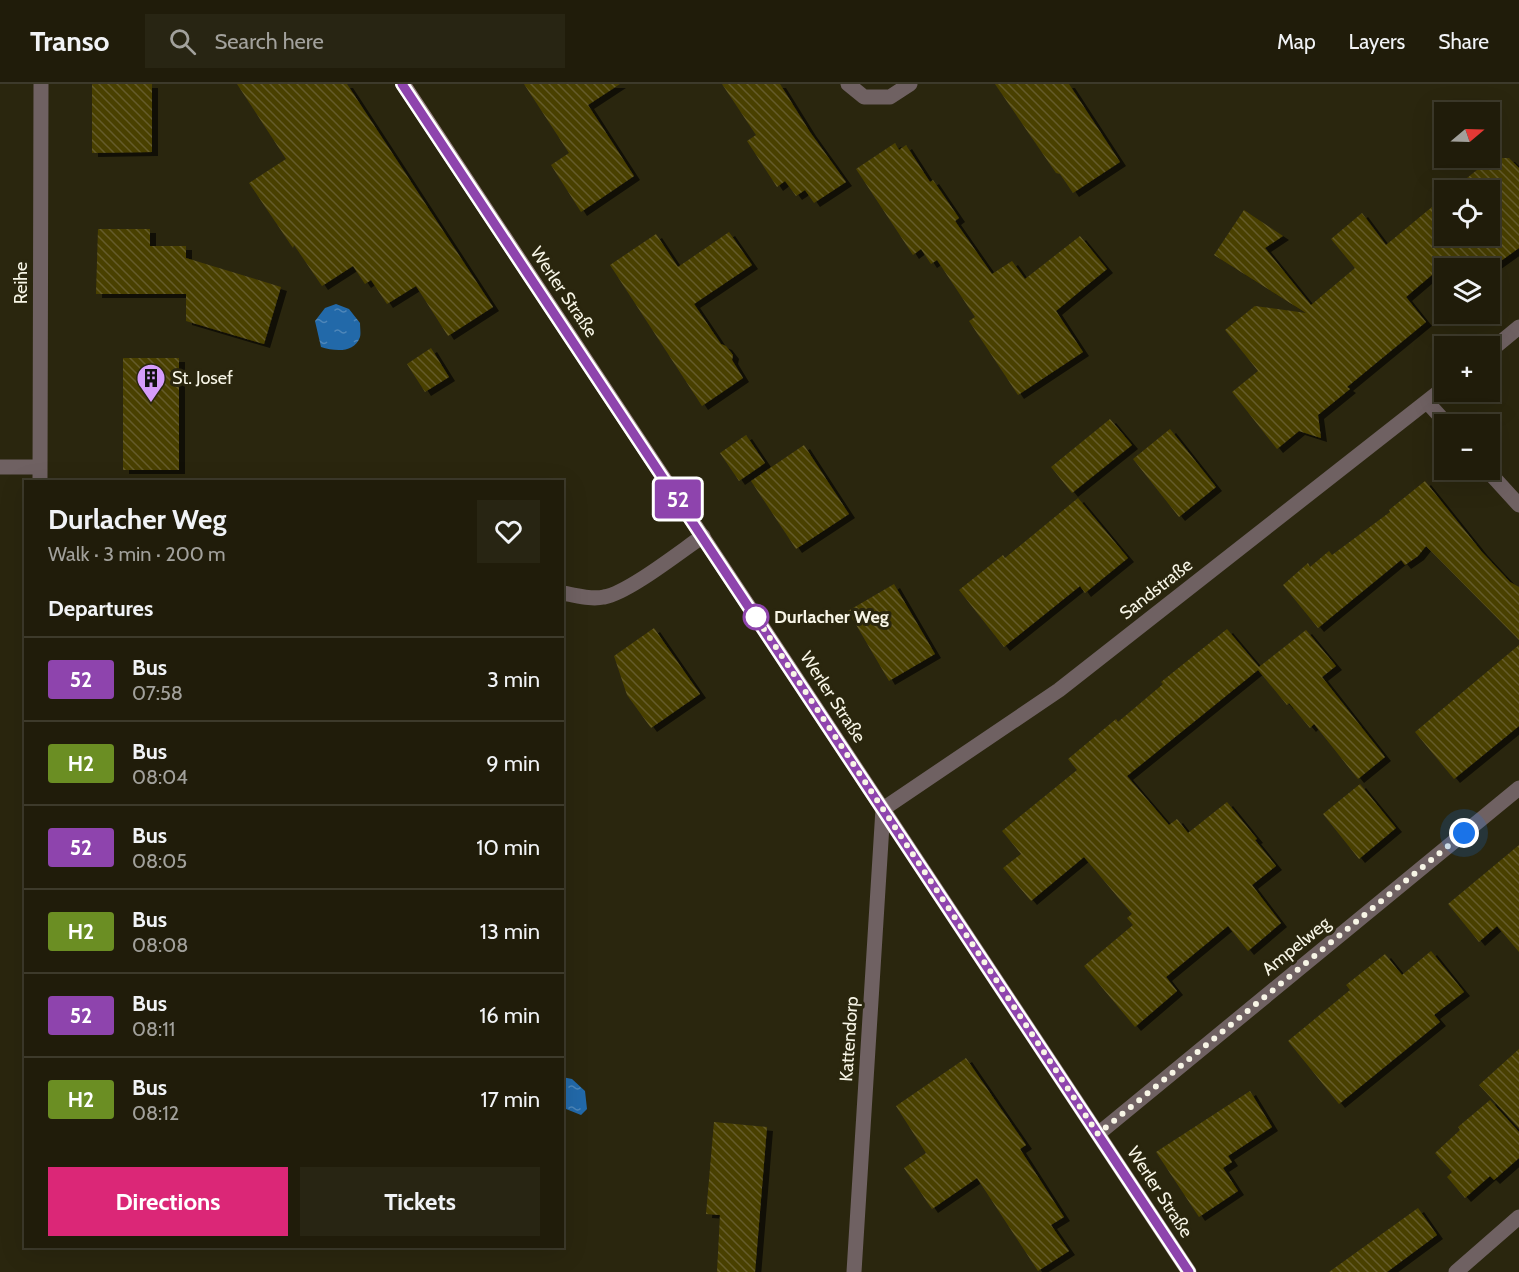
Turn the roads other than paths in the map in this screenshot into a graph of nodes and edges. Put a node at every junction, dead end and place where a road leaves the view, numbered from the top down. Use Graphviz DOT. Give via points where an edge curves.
graph roads {
  1 [pos="41,84"];
  2 [pos="403,84"];
  3 [pos="848,84"];
  4 [pos="910,84"];
  5 [pos="1519,327"];
  6 [pos="1500,343"];
  7 [pos="1434,396"];
  8 [pos="1427,402"];
  9 [pos="1438,414"];
  10 [pos="0,467"];
  11 [pos="40,474"];
  12 [pos="1496,480"];
  13 [pos="1519,505"];
  14 [pos="703,536"];
  15 [pos="564,593"];
  16 [pos="1519,788"];
  17 [pos="883,808"];
  18 [pos="1098,1134"];
  19 [pos="1519,1217"];
  20 [pos="854,1272"];
  21 [pos="1189,1272"];
  22 [pos="1456,1272"];
  1 -- 11 [label="street, Reihe"];
  2 -- 14 [label="main road, Werler Straße"];
  3 -- 4 [label="street" via="864,97 890,96"];
  5 -- 6 [label="street"];
  7 -- 8 [label="street, Sandstraße"];
  8 -- 9 [label="street"];
  8 -- 17 [label="street, Sandstraße" via="1059,690"];
  10 -- 11 [label="street"];
  12 -- 13 [label="street"];
  14 -- 15 [label="street" via="626,589 605,597"];
  14 -- 17 [label="main road, Werler Straße"];
  16 -- 18 [label="street, Ampelweg"];
  17 -- 18 [label="main road, Werler Straße"];
  17 -- 20 [label="street, Kattendorp"];
  18 -- 21 [label="main road, Werler Straße"];
  19 -- 22 [label="street"];
}
